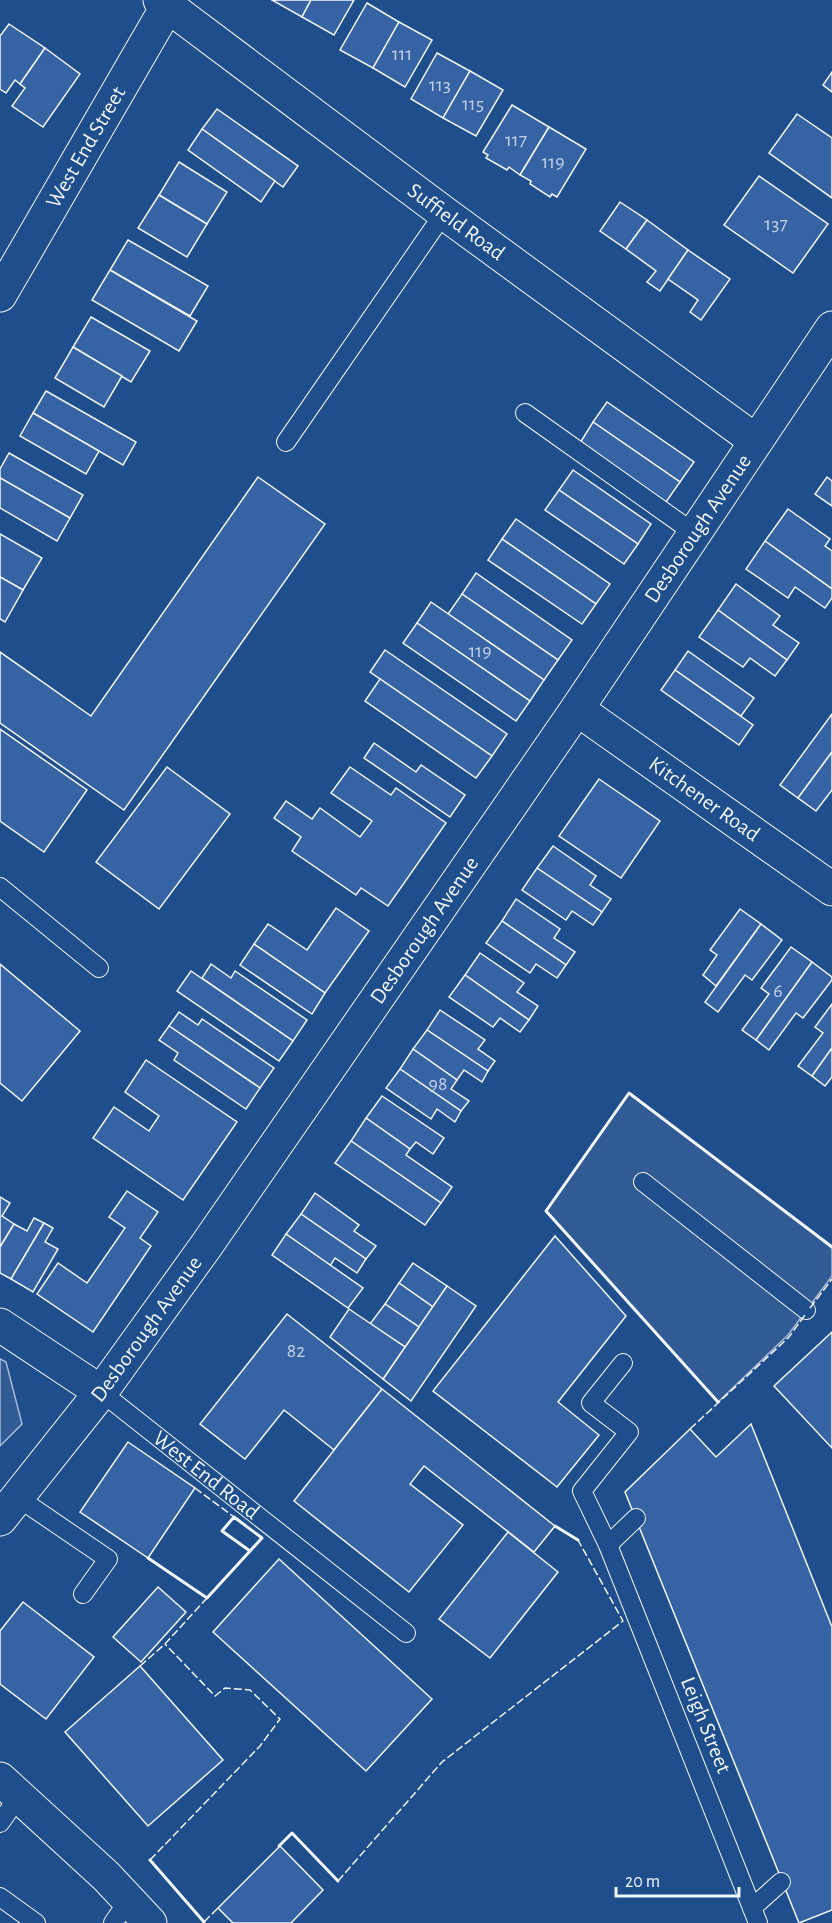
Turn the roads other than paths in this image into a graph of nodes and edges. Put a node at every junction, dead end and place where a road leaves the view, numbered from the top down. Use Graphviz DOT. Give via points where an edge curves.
graph roads {
  1 [pos="167,2"];
  2 [pos="444,213"];
  3 [pos="0,296"];
  4 [pos="832,328"];
  5 [pos="525,413"];
  6 [pos="756,441"];
  7 [pos="286,442"];
  8 [pos="694,532"];
  9 [pos="577,709"];
  10 [pos="0,887"];
  11 [pos="832,889"];
  12 [pos="99,968"];
  13 [pos="643,1182"];
  14 [pos="806,1310"];
  15 [pos="0,1325"];
  16 [pos="623,1363"];
  17 [pos="101,1392"];
  18 [pos="9,1508"];
  19 [pos="636,1518"];
  20 [pos="608,1545"];
  21 [pos="83,1594"];
  22 [pos="406,1633"];
  23 [pos="9,1788"];
  24 [pos="0,1823"];
  25 [pos="781,1882"];
  26 [pos="0,1897"];
  27 [pos="131,1916"];
  28 [pos="755,1916"];
  29 [pos="36,1923"];
  1 -- 2 [label="street, Suffield Road"];
  1 -- 3 [label="street, West End Street"];
  2 -- 6 [label="street, Suffield Road"];
  2 -- 7 [label="lane"];
  4 -- 6 [label="street, Desborough Avenue"];
  5 -- 8 [label="lane"];
  6 -- 8 [label="street, Desborough Avenue"];
  8 -- 9 [label="street, Desborough Avenue"];
  9 -- 11 [label="street, Kitchener Road"];
  9 -- 17 [label="street, Desborough Avenue"];
  10 -- 12 [label="lane"];
  13 -- 14 [label="lane"];
  15 -- 17 [label="street, West End Road"];
  16 -- 20 [label="lane, Leigh Street" via="591,1403 628,1432 582,1491"];
  17 -- 18 [label="street, Desborough Avenue"];
  17 -- 22 [label="lane, West End Road"];
  18 -- 21 [label="lane" via="108,1559"];
  19 -- 20 [label="lane"];
  20 -- 28 [label="lane, Leigh Street"];
  23 -- 24 [label="lane"];
  23 -- 27 [label="street" via="106,1876"];
  25 -- 28 [label="lane"];
  26 -- 29 [label="lane"];
}
